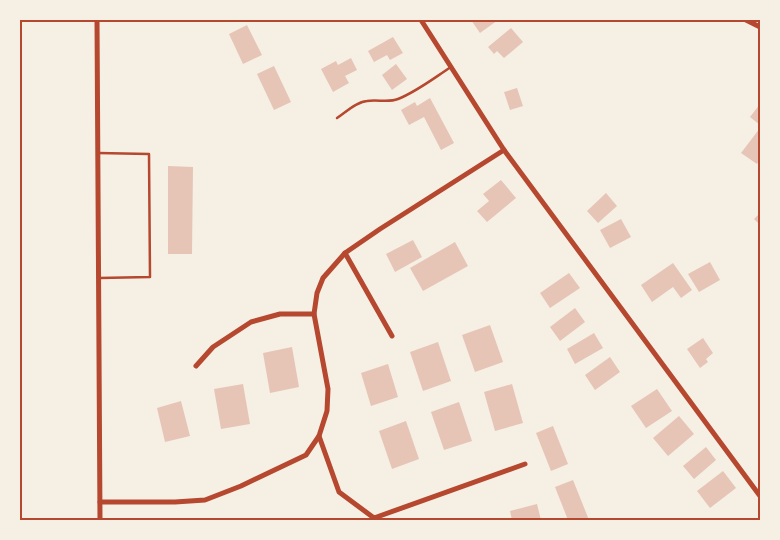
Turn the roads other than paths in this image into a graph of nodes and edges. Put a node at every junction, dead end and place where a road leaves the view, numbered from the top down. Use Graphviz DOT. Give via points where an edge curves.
graph roads {
  1 [pos="97,20"];
  2 [pos="421,20"];
  3 [pos="746,20"];
  4 [pos="760,27"];
  5 [pos="451,67"];
  6 [pos="337,118"];
  7 [pos="504,150"];
  8 [pos="98,153"];
  9 [pos="345,253"];
  10 [pos="98,278"];
  11 [pos="314,314"];
  12 [pos="392,336"];
  13 [pos="196,366"];
  14 [pos="319,436"];
  15 [pos="525,464"];
  16 [pos="760,496"];
  17 [pos="100,502"];
  18 [pos="374,519"];
  19 [pos="100,520"];
  1 -- 8 [label="street"];
  2 -- 5 [label="street"];
  3 -- 4 [label="street"];
  5 -- 6 [label="lane" via="397,100 366,101"];
  5 -- 7 [label="street"];
  7 -- 9 [label="street"];
  7 -- 16 [label="street"];
  8 -- 10 [label="street"];
  8 -- 10 [label="lane" via="149,154 150,277"];
  9 -- 11 [label="street" via="324,278 317,293"];
  9 -- 12 [label="street"];
  10 -- 17 [label="street"];
  11 -- 13 [label="street" via="280,314 251,322 214,347"];
  11 -- 14 [label="street" via="328,389 327,411"];
  14 -- 17 [label="street" via="306,455 205,500"];
  14 -- 18 [label="street" via="339,492"];
  15 -- 18 [label="street"];
  17 -- 19 [label="street"];
}
